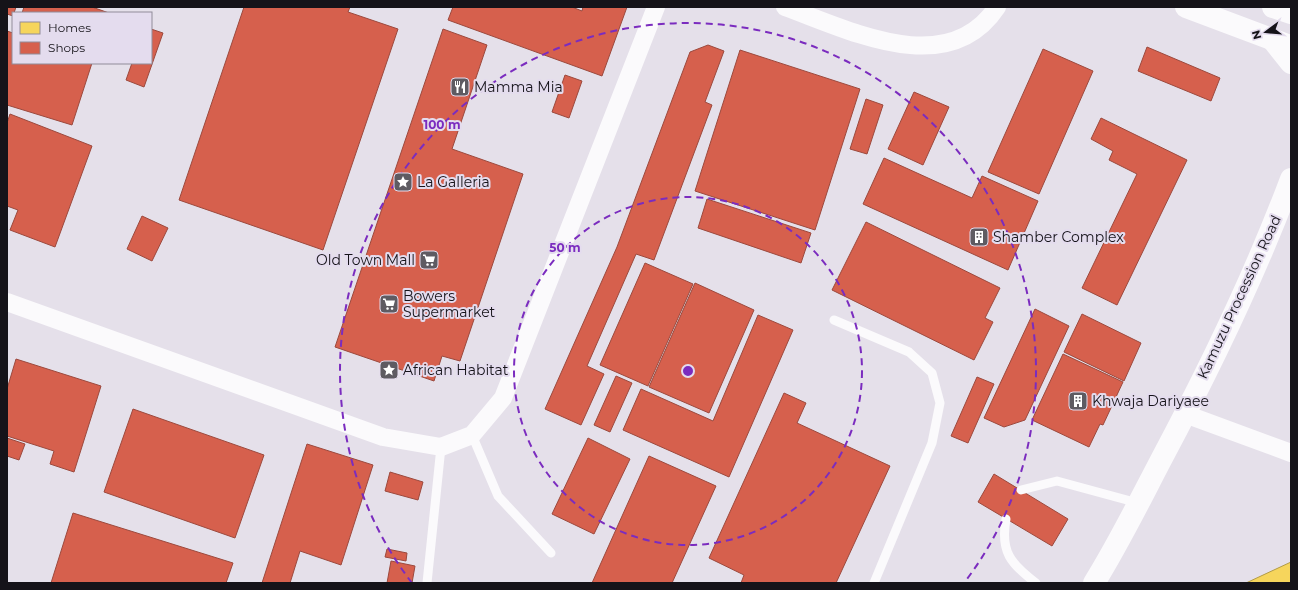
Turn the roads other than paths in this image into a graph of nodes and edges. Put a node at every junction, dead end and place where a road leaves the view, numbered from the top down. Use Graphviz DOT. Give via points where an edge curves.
graph roads {
  1 [pos="656,7"];
  2 [pos="785,7"];
  3 [pos="997,7"];
  4 [pos="1186,7"];
  5 [pos="1273,7"];
  6 [pos="1291,13"];
  7 [pos="1282,42"];
  8 [pos="1291,63"];
  9 [pos="1291,179"];
  10 [pos="7,302"];
  11 [pos="834,320"];
  12 [pos="1185,414"];
  13 [pos="472,435"];
  14 [pos="441,446"];
  15 [pos="1291,453"];
  16 [pos="1021,490"];
  17 [pos="1138,503"];
  18 [pos="1006,519"];
  19 [pos="551,553"];
  20 [pos="427,583"];
  21 [pos="874,583"];
  22 [pos="1036,583"];
  23 [pos="1094,583"];
  1 -- 13 [label="street" via="503,398"];
  2 -- 3 [label="street" via="866,36 919,47 956,41 973,31"];
  4 -- 7 [label="main road"];
  5 -- 6 [label="main road"];
  7 -- 8 [label="main road"];
  9 -- 12 [label="main road, Kamuzu Procession Road" via="1248,285"];
  10 -- 14 [label="street" via="383,437"];
  11 -- 21 [label="lane" via="909,352 932,373 940,403 932,443"];
  12 -- 15 [label="street"];
  12 -- 17 [label="main road, Kamuzu Procession Road"];
  13 -- 14 [label="street"];
  13 -- 19 [label="lane" via="498,496"];
  14 -- 20 [label="lane"];
  16 -- 17 [label="lane" via="1057,481"];
  17 -- 23 [label="main road, Kamuzu Procession Road"];
  18 -- 22 [label="lane" via="1003,537 1008,554 1016,568"];
}
